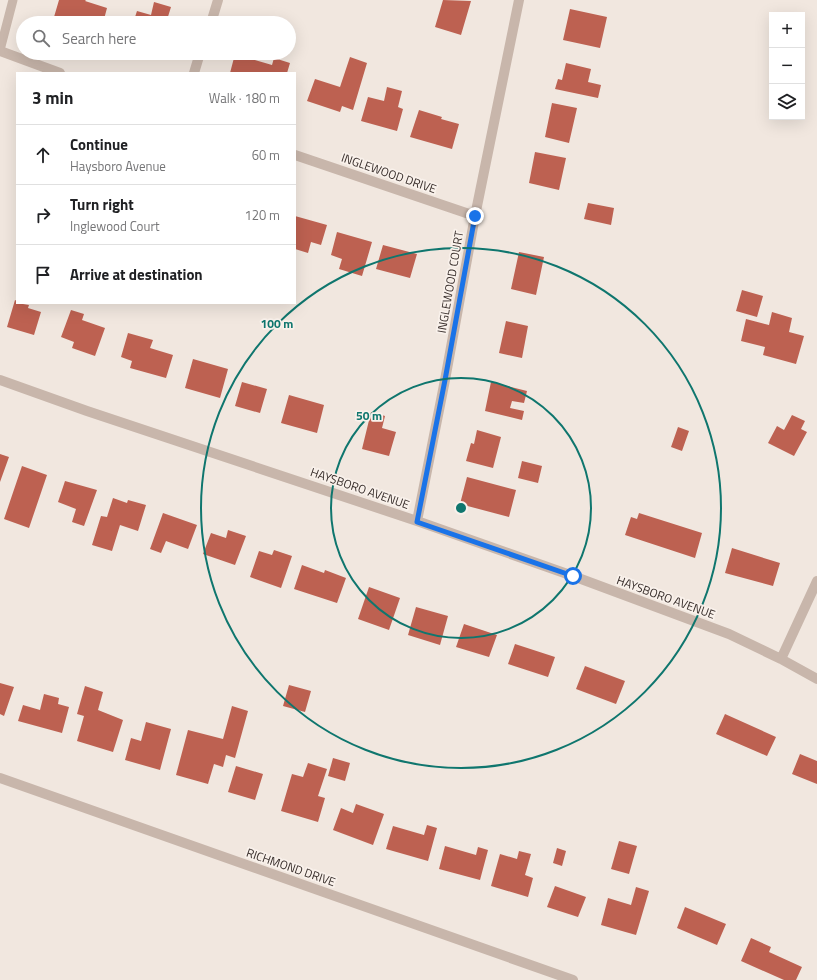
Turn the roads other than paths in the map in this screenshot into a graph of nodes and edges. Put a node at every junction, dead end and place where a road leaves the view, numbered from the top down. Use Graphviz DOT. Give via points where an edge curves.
graph roads {
  1 [pos="13,0"];
  2 [pos="218,0"];
  3 [pos="519,0"];
  4 [pos="213,16"];
  5 [pos="0,50"];
  6 [pos="16,56"];
  7 [pos="26,60"];
  8 [pos="198,60"];
  9 [pos="57,72"];
  10 [pos="194,72"];
  11 [pos="296,155"];
  12 [pos="475,216"];
  13 [pos="0,380"];
  14 [pos="417,522"];
  15 [pos="817,581"];
  16 [pos="781,659"];
  17 [pos="817,679"];
  18 [pos="0,778"];
  19 [pos="573,980"];
  1 -- 5 [label="lane"];
  2 -- 4 [label="street"];
  3 -- 12 [label="street, INGLEWOOD COURT"];
  5 -- 6 [label="street"];
  7 -- 9 [label="street"];
  8 -- 10 [label="street"];
  11 -- 12 [label="street, INGLEWOOD DRIVE"];
  12 -- 14 [label="street, INGLEWOOD COURT"];
  13 -- 14 [label="street, HAYSBORO AVENUE"];
  14 -- 16 [label="street, HAYSBORO AVENUE" via="729,634"];
  15 -- 16 [label="street"];
  16 -- 17 [label="street, HAYSBORO AVENUE"];
  18 -- 19 [label="street, RICHMOND DRIVE"];
}
